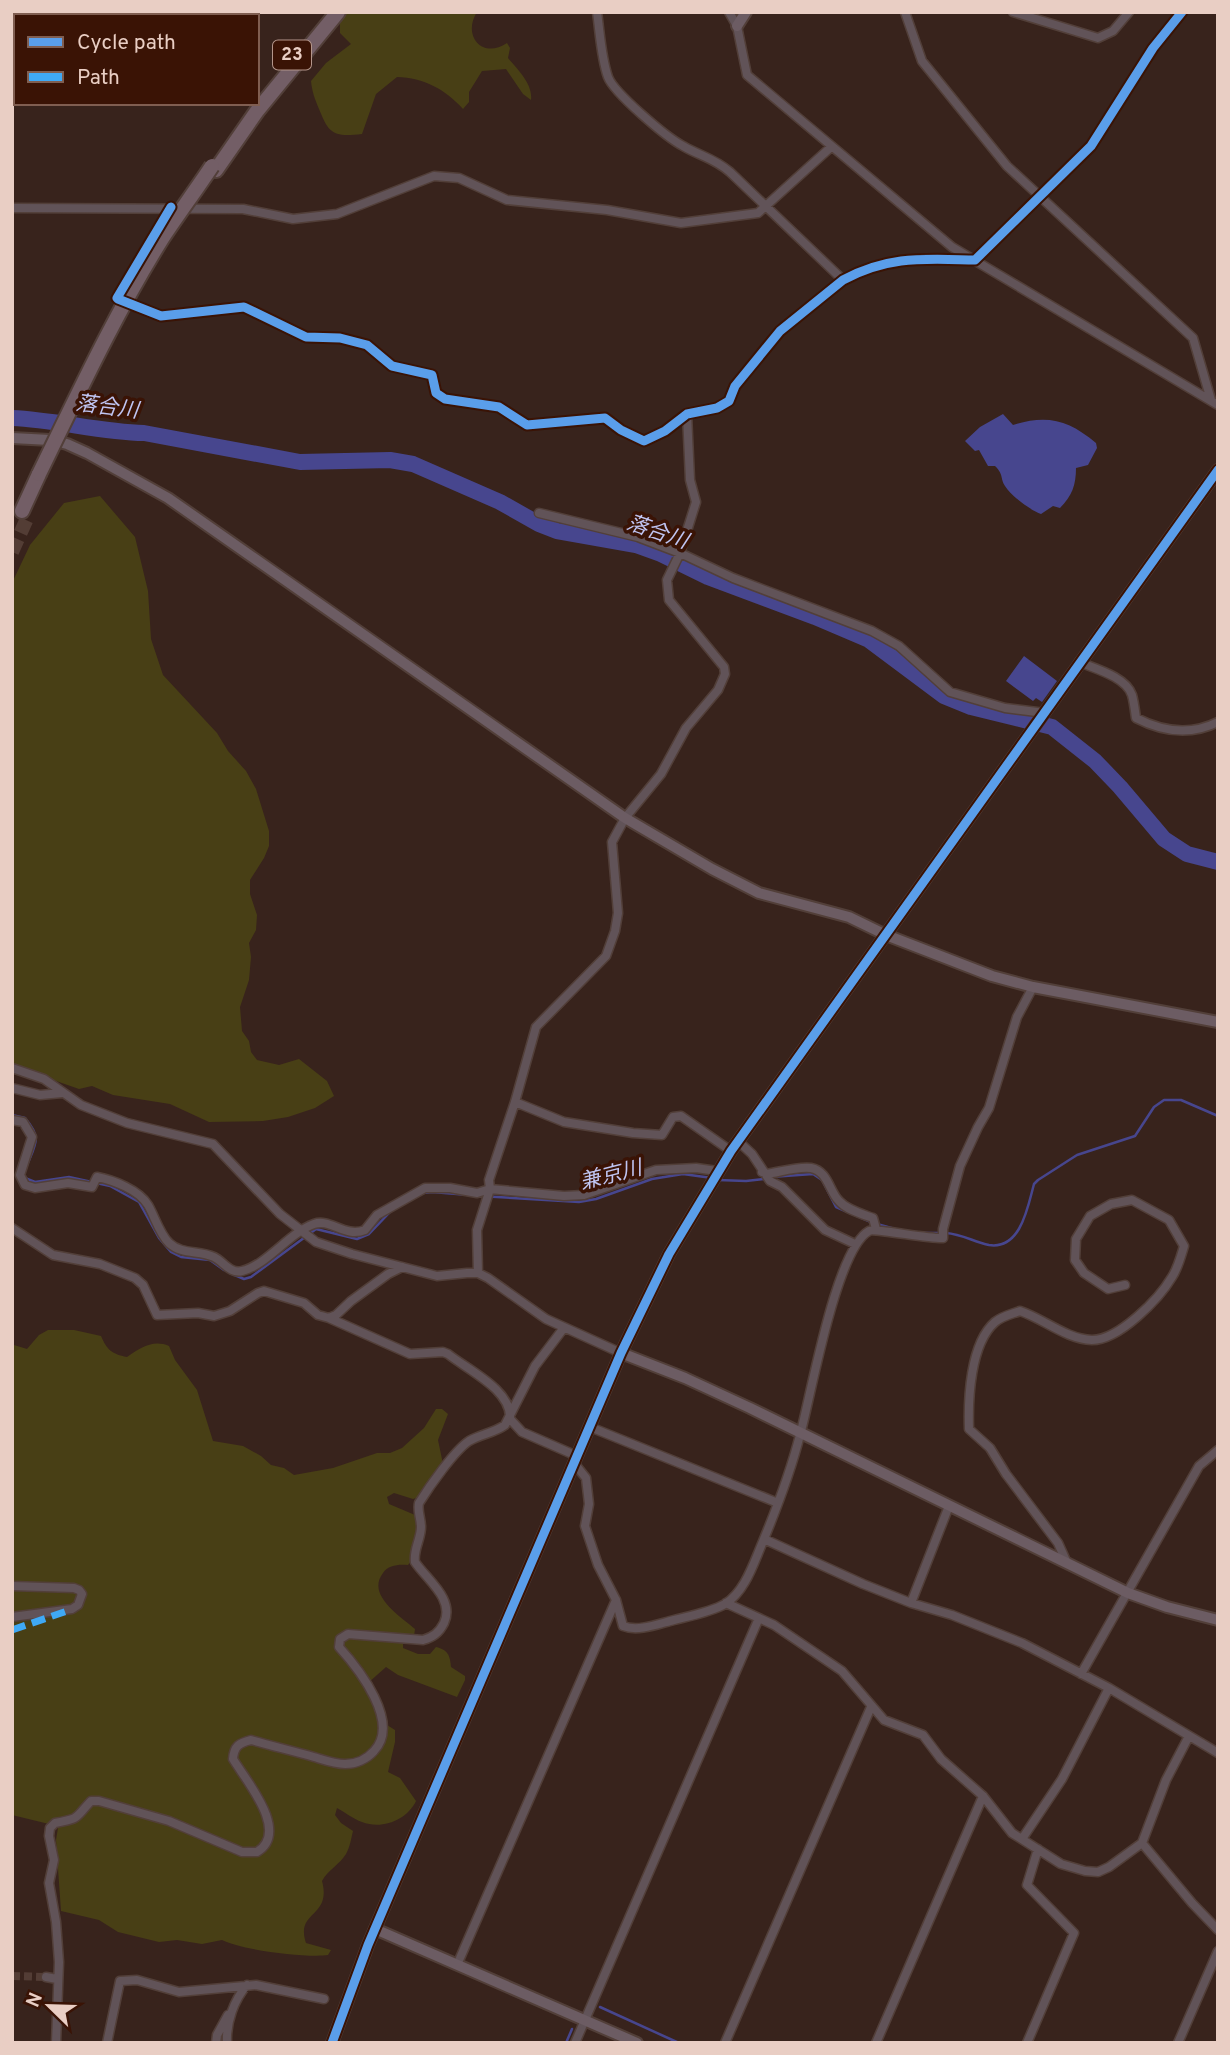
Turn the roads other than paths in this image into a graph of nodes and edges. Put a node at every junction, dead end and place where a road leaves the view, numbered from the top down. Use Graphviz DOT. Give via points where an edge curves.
graph roads {
  1 [pos="330,12"];
  2 [pos="338,12"];
  3 [pos="597,12"];
  4 [pos="729,12"];
  5 [pos="746,12"];
  6 [pos="905,12"];
  7 [pos="1013,12"];
  8 [pos="1129,12"];
  9 [pos="1182,12"];
  10 [pos="737,26"];
  11 [pos="259,98"];
  12 [pos="254,105"];
  13 [pos="831,147"];
  14 [pos="214,168"];
  15 [pos="1040,195"];
  16 [pos="767,205"];
  17 [pos="171,207"];
  18 [pos="12,208"];
  19 [pos="975,260"];
  20 [pos="843,280"];
  21 [pos="1214,402"];
  22 [pos="687,414"];
  23 [pos="12,438"];
  24 [pos="1218,470"];
  25 [pos="26,512"];
  26 [pos="539,513"];
  27 [pos="679,554"];
  28 [pos="1079,662"];
  29 [pos="1044,715"];
  30 [pos="1218,722"];
  31 [pos="625,818"];
  32 [pos="886,935"];
  33 [pos="1033,987"];
  34 [pos="1218,1022"];
  35 [pos="12,1068"];
  36 [pos="12,1088"];
  37 [pos="62,1093"];
  38 [pos="515,1102"];
  39 [pos="12,1120"];
  40 [pos="734,1146"];
  41 [pos="715,1175"];
  42 [pos="765,1176"];
  43 [pos="489,1191"];
  44 [pos="875,1225"];
  45 [pos="12,1228"];
  46 [pos="306,1234"];
  47 [pos="855,1244"];
  48 [pos="402,1266"];
  49 [pos="478,1273"];
  50 [pos="1125,1285"];
  51 [pos="329,1318"];
  52 [pos="563,1329"];
  53 [pos="621,1353"];
  54 [pos="510,1419"];
  55 [pos="590,1427"];
  56 [pos="801,1434"];
  57 [pos="1218,1450"];
  58 [pos="576,1460"];
  59 [pos="778,1503"];
  60 [pos="949,1506"];
  61 [pos="764,1539"];
  62 [pos="1067,1563"];
  63 [pos="12,1586"];
  64 [pos="1129,1592"];
  65 [pos="616,1600"];
  66 [pos="726,1603"];
  67 [pos="911,1603"];
  68 [pos="12,1617"];
  69 [pos="760,1618"];
  70 [pos="1218,1619"];
  71 [pos="1081,1674"];
  72 [pos="1110,1688"];
  73 [pos="871,1707"];
  74 [pos="1189,1736"];
  75 [pos="1218,1753"];
  76 [pos="983,1796"];
  77 [pos="1022,1839"];
  78 [pos="1142,1843"];
  79 [pos="1038,1849"];
  80 [pos="375,1929"];
  81 [pos="1218,1930"];
  82 [pos="1218,1951"];
  83 [pos="457,1965"];
  84 [pos="46,1977"];
  85 [pos="57,1979"];
  86 [pos="247,1985"];
  87 [pos="324,1999"];
  88 [pos="233,2007"];
  89 [pos="585,2020"];
  90 [pos="56,2043"];
  91 [pos="107,2043"];
  92 [pos="216,2043"];
  93 [pos="227,2043"];
  94 [pos="332,2043"];
  95 [pos="575,2043"];
  96 [pos="637,2043"];
  97 [pos="725,2043"];
  98 [pos="876,2043"];
  99 [pos="1027,2043"];
  100 [pos="1178,2043"];
  1 -- 11 [label="highway, 23"];
  2 -- 14 [label="highway, 23"];
  3 -- 16 [label="street" via="608,79 669,137 716,160"];
  4 -- 10 [label="street"];
  5 -- 10 [label="street"];
  6 -- 15 [label="street" via="922,61 1007,166"];
  7 -- 8 [label="street" via="1098,38 1113,31"];
  9 -- 15 [label="street" via="1153,48 1091,146"];
  10 -- 13 [label="street" via="747,75"];
  12 -- 14 [label="highway, 23"];
  13 -- 16 [label="street"];
  13 -- 19 [label="street" via="952,247"];
  14 -- 25 [label="highway, 23, bridge" via="163,238 132,291 86,378"];
  15 -- 19 [label="street"];
  15 -- 21 [label="street" via="1193,338"];
  16 -- 17 [label="street" via="758,214 681,223 507,200 459,178 433,176 337,214 304,218 243,209"];
  16 -- 20 [label="street"];
  17 -- 18 [label="street"];
  17 -- 22 [label="street" via="118,299 160,316 244,307 306,337 368,345 392,366 432,375 436,393 445,399 499,407 527,425 605,418 644,441"];
  19 -- 20 [label="street" via="892,261"];
  19 -- 21 [label="street"];
  20 -- 22 [label="street" via="780,331 735,386 729,401"];
  22 -- 27 [label="street" via="690,480 696,502"];
  23 -- 31 [label="street" via="67,444 168,498"];
  24 -- 28 [label="street"];
  26 -- 27 [label="street" via="638,537"];
  27 -- 29 [label="street" via="872,631 900,646 950,692"];
  27 -- 31 [label="street" via="667,580 669,600 725,674 719,690 686,728 661,774"];
  28 -- 29 [label="street"];
  28 -- 30 [label="street" via="1124,685 1132,693 1136,718 1155,728 1177,732"];
  29 -- 32 [label="street"];
  31 -- 32 [label="street" via="759,893 849,917"];
  31 -- 38 [label="street" via="612,842 618,913 606,956 536,1027"];
  32 -- 33 [label="street"];
  32 -- 40 [label="street"];
  33 -- 34 [label="street"];
  33 -- 44 [label="street" via="1017,1017 989,1108 960,1166 943,1238 914,1237"];
  35 -- 37 [label="street" via="44,1079"];
  36 -- 37 [label="street" via="40,1095"];
  37 -- 46 [label="street" via="127,1123 213,1144 280,1214"];
  38 -- 40 [label="street" via="564,1122 633,1133 663,1135 673,1117 681,1116"];
  38 -- 43 [label="street"];
  39 -- 46 [label="street" via="23,1122 32,1137 20,1175 24,1185 92,1187 94,1182 111,1180 146,1202 170,1244 181,1251 214,1257 233,1271 242,1271"];
  40 -- 41 [label="street"];
  40 -- 42 [label="street" via="752,1154"];
  41 -- 43 [label="street" via="696,1168 656,1170 584,1195"];
  41 -- 53 [label="street" via="669,1254"];
  42 -- 44 [label="street" via="810,1168 818,1171 842,1205"];
  42 -- 47 [label="street" via="825,1230"];
  43 -- 46 [label="street" via="425,1188 377,1215 365,1230 348,1233 318,1223"];
  43 -- 49 [label="street" via="477,1230"];
  44 -- 47 [label="street"];
  45 -- 51 [label="street" via="54,1255 100,1264 135,1278 157,1315 214,1316 264,1291 304,1303"];
  46 -- 48 [label="street" via="352,1254"];
  47 -- 56 [label="street" via="820,1343"];
  48 -- 49 [label="street" via="437,1276"];
  48 -- 51 [label="street"];
  49 -- 52 [label="street"];
  50 -- 62 [label="street" via="1108,1289 1084,1273 1075,1260 1076,1239 1090,1216 1111,1204 1132,1200 1169,1220 1184,1247 1174,1276 1148,1308 1094,1340 1067,1334 1020,1311 998,1320 982,1344 968,1393 969,1429 990,1448 1058,1543"];
  51 -- 54 [label="street" via="410,1354 448,1354 502,1395"];
  52 -- 53 [label="street"];
  52 -- 54 [label="street" via="535,1366"];
  53 -- 55 [label="street"];
  53 -- 56 [label="street"];
  54 -- 58 [label="street" via="522,1432"];
  54 -- 85 [label="street" via="460,1448 419,1503 421,1528 415,1562 446,1605 439,1631 423,1640 348,1634 340,1639 339,1647 381,1712 384,1728 377,1747 365,1759 347,1764 251,1740 240,1743 233,1759 271,1824 267,1843 257,1853 242,1853 169,1821 99,1801 91,1801 71,1821 55,1823 49,1836 54,1860 49,1883 56,1922"];
  55 -- 58 [label="street"];
  55 -- 59 [label="street"];
  56 -- 59 [label="street"];
  56 -- 60 [label="street"];
  57 -- 64 [label="street" via="1199,1466"];
  58 -- 65 [label="street" via="586,1478 589,1504 584,1526"];
  58 -- 80 [label="street"];
  59 -- 61 [label="street"];
  60 -- 62 [label="street"];
  60 -- 67 [label="street"];
  61 -- 66 [label="street" via="749,1575"];
  61 -- 67 [label="street"];
  62 -- 64 [label="street"];
  63 -- 68 [label="street" via="74,1588 82,1594 78,1605 67,1611"];
  64 -- 70 [label="street"];
  64 -- 71 [label="street"];
  65 -- 66 [label="street" via="623,1626 632,1630"];
  65 -- 83 [label="street"];
  66 -- 69 [label="street"];
  67 -- 71 [label="street" via="1022,1643"];
  69 -- 73 [label="street" via="842,1671"];
  69 -- 89 [label="street"];
  71 -- 72 [label="street"];
  72 -- 74 [label="street"];
  72 -- 77 [label="street" via="1062,1779"];
  73 -- 76 [label="street" via="884,1720 923,1735 941,1759"];
  73 -- 97 [label="street"];
  74 -- 75 [label="street"];
  74 -- 78 [label="street"];
  76 -- 77 [label="street" via="1003,1824"];
  76 -- 98 [label="street"];
  77 -- 79 [label="street"];
  78 -- 79 [label="street" via="1098,1872 1061,1864"];
  78 -- 81 [label="street"];
  79 -- 99 [label="street" via="1027,1885 1074,1933"];
  80 -- 83 [label="street"];
  80 -- 94 [label="street"];
  82 -- 100 [label="street"];
  83 -- 89 [label="street"];
  84 -- 85 [label="street"];
  85 -- 90 [label="street"];
  86 -- 87 [label="street"];
  86 -- 88 [label="street"];
  86 -- 91 [label="street" via="179,1992 137,1980 120,1982"];
  88 -- 92 [label="street"];
  88 -- 93 [label="street"];
  89 -- 95 [label="street"];
  89 -- 96 [label="street"];
}
